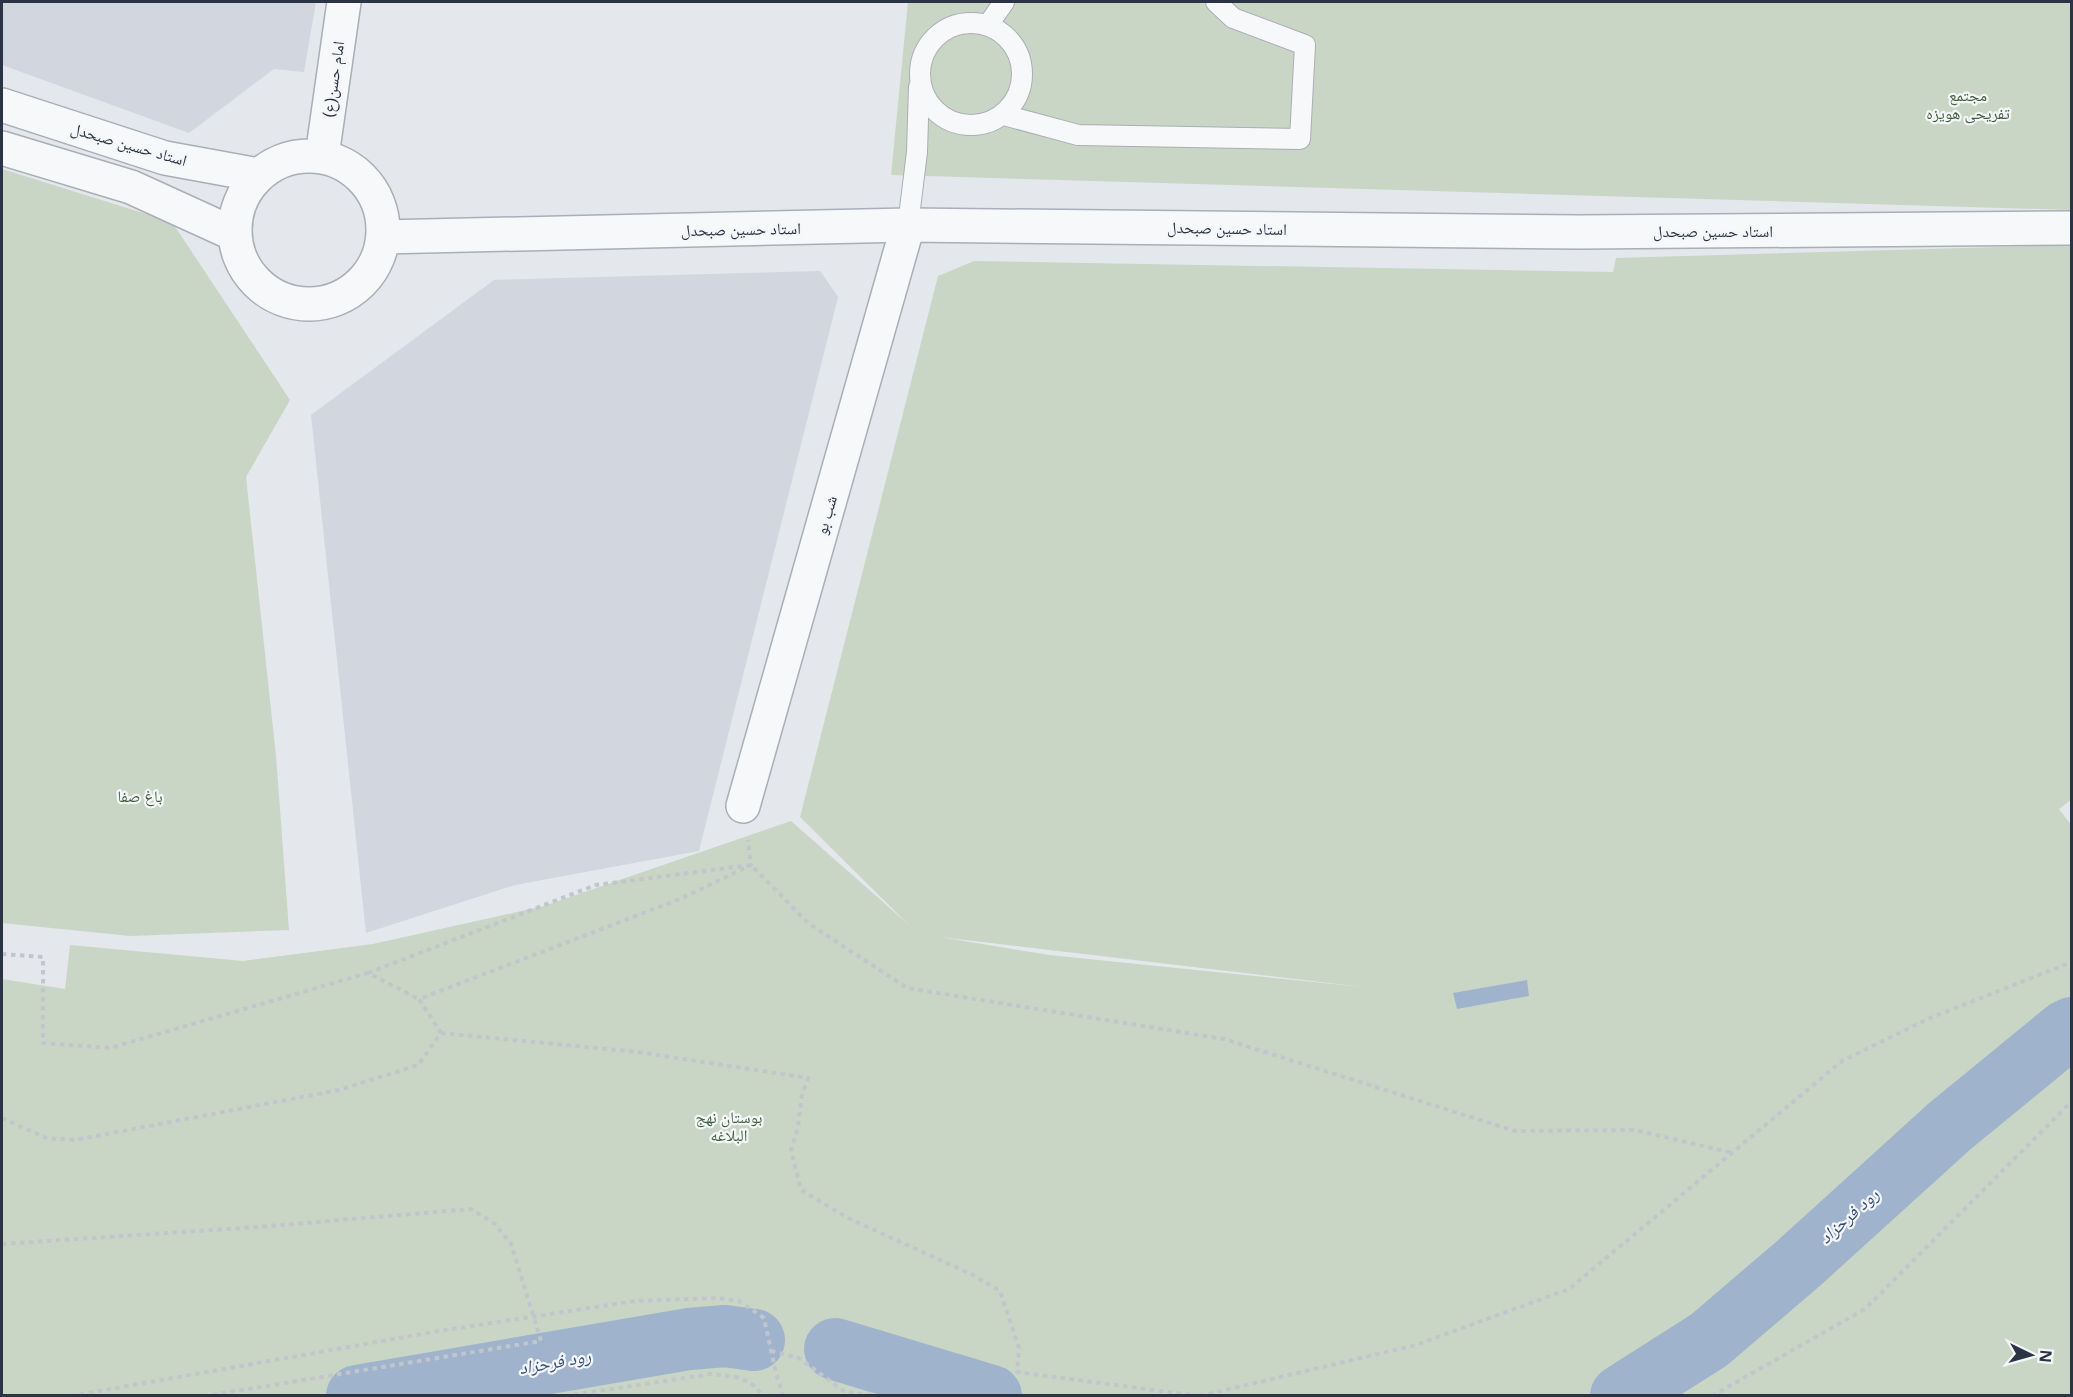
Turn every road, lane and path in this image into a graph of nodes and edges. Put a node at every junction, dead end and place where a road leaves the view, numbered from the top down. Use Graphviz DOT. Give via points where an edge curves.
graph roads {
  1 [pos="344,2"];
  2 [pos="1004,2"];
  3 [pos="1216,2"];
  4 [pos="988,25"];
  5 [pos="920,78"];
  6 [pos="2,105"];
  7 [pos="1004,115"];
  8 [pos="2,148"];
  9 [pos="322,156"];
  10 [pos="258,175"];
  11 [pos="908,225"];
  12 [pos="2072,228"];
  13 [pos="234,234"];
  14 [pos="383,237"];
  15 [pos="743,806"];
  16 [pos="751,865"];
  17 [pos="2,954"];
  18 [pos="2072,962"];
  19 [pos="368,973"];
  20 [pos="419,999"];
  21 [pos="441,1033"];
  22 [pos="2072,1101"];
  23 [pos="2,1118"];
  24 [pos="1733,1153"];
  25 [pos="2,1244"];
  26 [pos="533,1317"];
  27 [pos="771,1351"];
  28 [pos="71,1395"];
  29 [pos="206,1395"];
  30 [pos="565,1395"];
  31 [pos="762,1395"];
  32 [pos="783,1395"];
  33 [pos="877,1395"];
  34 [pos="1200,1395"];
  35 [pos="1712,1395"];
  1 -- 9 [label="street, امام حسن(ع)"];
  2 -- 4 [label="lane"];
  3 -- 7 [label="lane" via="1233,18 1305,45 1300,140 1078,135"];
  4 -- 5 [label="lane" via="971,22 940,33 928,45 921,61"];
  4 -- 7 [label="lane" via="1013,44 1023,73 1014,103"];
  5 -- 7 [label="lane" via="923,94 932,107 958,125 990,123"];
  5 -- 11 [label="lane" via="917,152"];
  6 -- 10 [label="street, استاد حسین صبحدل" via="165,158"];
  8 -- 13 [label="street" via="131,187"];
  9 -- 10 [label="street" via="299,155 277,162"];
  9 -- 14 [label="street" via="342,163 368,185 382,214"];
  10 -- 13 [label="street" via="244,193"];
  11 -- 12 [label="street, استاد حسین صبحدل" via="1601,232"];
  11 -- 14 [label="street, استاد حسین صبحدل"];
  11 -- 15 [label="street, شب بو"];
  13 -- 14 [label="street" via="238,255 261,288 298,304 338,300 355,289 379,256"];
  15 -- 16 [label="path"];
  16 -- 19 [label="path" via="596,885"];
  16 -- 20 [label="path" via="680,899"];
  16 -- 24 [label="path" via="808,923 907,988 1224,1039 1515,1131 1635,1130"];
  17 -- 19 [label="path" via="43,957 43,1043 110,1048"];
  18 -- 24 [label="path" via="1930,1018 1842,1061"];
  19 -- 20 [label="path"];
  20 -- 21 [label="path"];
  21 -- 23 [label="path" via="418,1065 339,1090 75,1140 46,1138"];
  21 -- 34 [label="path" via="638,1052 808,1078 791,1150 801,1190 848,1218 1000,1291 1019,1348 1017,1372"];
  22 -- 35 [label="path" via="1864,1309"];
  24 -- 34 [label="path" via="1569,1289 1416,1345"];
  25 -- 26 [label="path" via="471,1209 495,1224 511,1244"];
  26 -- 27 [label="path" via="635,1301 740,1301 765,1318"];
  26 -- 28 [label="path"];
  26 -- 29 [label="path" via="541,1341"];
  27 -- 32 [label="path"];
  27 -- 33 [label="path" via="799,1358 845,1392"];
  30 -- 31 [label="path" via="711,1374 755,1384"];
}
